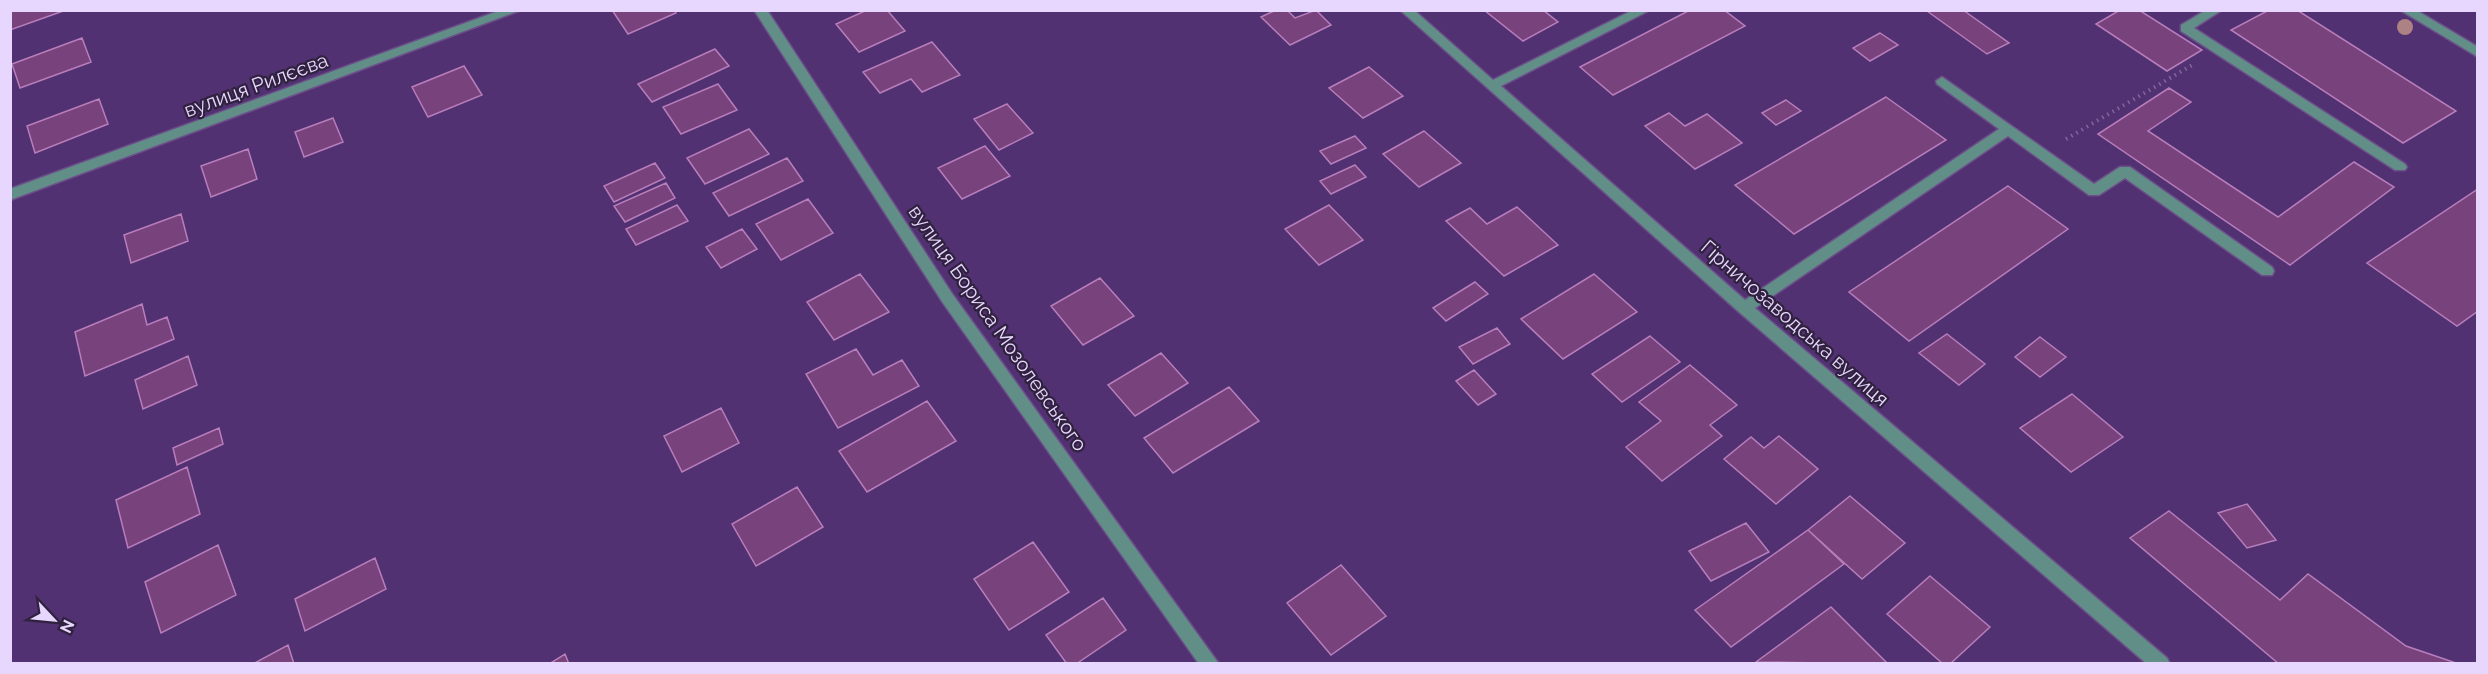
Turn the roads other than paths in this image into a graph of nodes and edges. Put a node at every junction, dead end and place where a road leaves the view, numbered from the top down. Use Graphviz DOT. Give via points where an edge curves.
graph roads {
  1 [pos="515,10"];
  2 [pos="760,10"];
  3 [pos="1406,10"];
  4 [pos="1644,10"];
  5 [pos="2216,10"];
  6 [pos="2406,10"];
  7 [pos="2478,53"];
  8 [pos="1942,81"];
  9 [pos="1493,85"];
  10 [pos="2009,129"];
  11 [pos="2400,167"];
  12 [pos="10,195"];
  13 [pos="2267,272"];
  14 [pos="1744,308"];
  15 [pos="1210,663"];
  16 [pos="2161,663"];
  1 -- 12 [label="street, вулиця Рилєєва"];
  2 -- 15 [label="street, вулиця Бориса Мозолевського" via="948,299"];
  3 -- 9 [label="street, Гірничозаводська вулиця"];
  4 -- 9 [label="street"];
  5 -- 11 [label="street" via="2185,27"];
  6 -- 7 [label="street"];
  8 -- 10 [label="street"];
  9 -- 14 [label="street, Гірничозаводська вулиця"];
  10 -- 13 [label="street" via="2094,191 2125,171"];
  10 -- 14 [label="street"];
  14 -- 16 [label="street, Гірничозаводська вулиця"];
}
